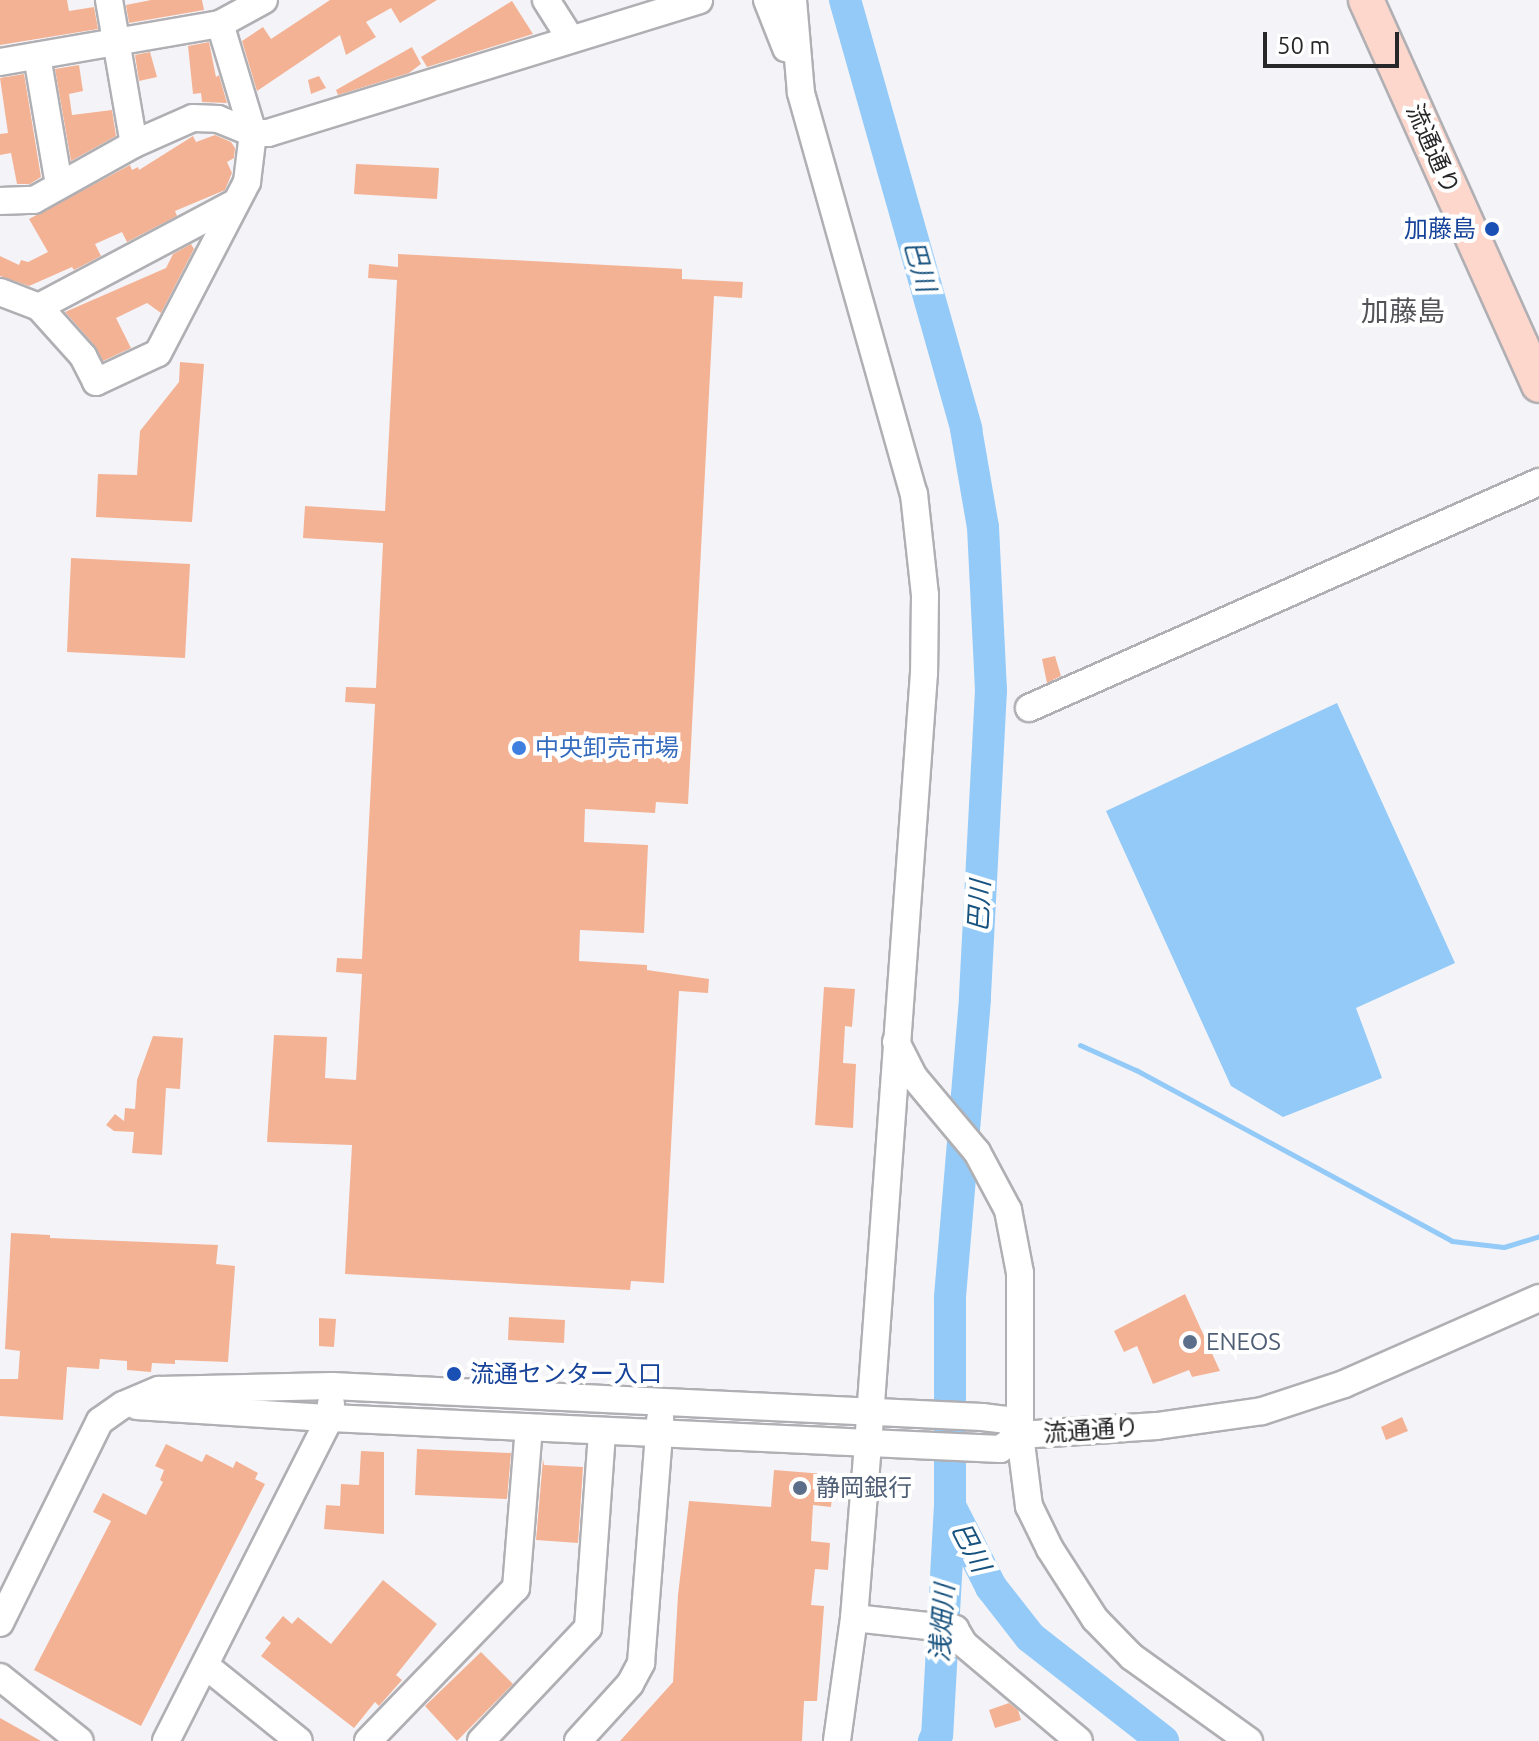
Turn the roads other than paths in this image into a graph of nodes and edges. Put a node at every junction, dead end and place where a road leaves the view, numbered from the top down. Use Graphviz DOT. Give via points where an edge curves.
graph roads {
  1 [pos="109,0"];
  2 [pos="264,0"];
  3 [pos="546,0"];
  4 [pos="699,0"];
  5 [pos="767,0"];
  6 [pos="793,0"];
  7 [pos="1366,0"];
  8 [pos="232,13"];
  9 [pos="570,38"];
  10 [pos="117,43"];
  11 [pos="37,56"];
  12 [pos="0,62"];
  13 [pos="801,93"];
  14 [pos="253,133"];
  15 [pos="134,144"];
  16 [pos="59,185"];
  17 [pos="0,201"];
  18 [pos="235,203"];
  19 [pos="0,292"];
  20 [pos="39,307"];
  21 [pos="1539,385"];
  22 [pos="1539,482"];
  23 [pos="1029,708"];
  24 [pos="896,1042"];
  25 [pos="1539,1298"];
  26 [pos="332,1386"];
  27 [pos="661,1403"];
  28 [pos="123,1405"];
  29 [pos="870,1413"];
  30 [pos="330,1418"];
  31 [pos="529,1428"];
  32 [pos="602,1431"];
  33 [pos="659,1434"];
  34 [pos="1020,1435"];
  35 [pos="868,1444"];
  36 [pos="854,1618"];
  37 [pos="0,1623"];
  38 [pos="206,1666"];
  39 [pos="0,1677"];
  40 [pos="80,1741"];
  41 [pos="166,1741"];
  42 [pos="299,1741"];
  43 [pos="368,1741"];
  44 [pos="481,1741"];
  45 [pos="578,1741"];
  46 [pos="837,1741"];
  47 [pos="1079,1741"];
  48 [pos="1249,1741"];
  1 -- 10 [label="street"];
  2 -- 8 [label="street"];
  3 -- 9 [label="street"];
  4 -- 9 [label="street"];
  5 -- 13 [label="street"];
  6 -- 13 [label="street"];
  7 -- 21 [label="main road, 流通通り"];
  8 -- 10 [label="street"];
  8 -- 14 [label="street"];
  9 -- 14 [label="street" via="268,133"];
  10 -- 11 [label="street"];
  10 -- 15 [label="street"];
  11 -- 12 [label="street"];
  11 -- 16 [label="street"];
  13 -- 24 [label="street" via="914,494 920,535 924,673"];
  14 -- 15 [label="street" via="218,119 193,118"];
  14 -- 18 [label="street" via="247,182"];
  15 -- 16 [label="street"];
  16 -- 17 [label="street" via="34,200"];
  18 -- 20 [label="street"];
  18 -- 20 [label="street" via="158,353 96,382 83,356"];
  19 -- 20 [label="street"];
  22 -- 23 [label="street"];
  24 -- 29 [label="street"];
  24 -- 34 [label="street" via="914,1077 977,1152 1008,1210 1020,1273"];
  25 -- 34 [label="street, 流通通り" via="1344,1384 1262,1411 1157,1426"];
  26 -- 27 [label="street"];
  26 -- 28 [label="street" via="159,1390"];
  26 -- 30 [label="street"];
  27 -- 29 [label="street"];
  27 -- 33 [label="street"];
  28 -- 30 [label="street"];
  28 -- 37 [label="street" via="100,1421 85,1446"];
  29 -- 34 [label="street" via="1006,1420"];
  29 -- 35 [label="street"];
  30 -- 31 [label="street"];
  30 -- 38 [label="street"];
  31 -- 32 [label="street"];
  31 -- 43 [label="street" via="516,1588"];
  32 -- 33 [label="street"];
  32 -- 44 [label="street" via="588,1628"];
  33 -- 35 [label="street"];
  33 -- 45 [label="street" via="641,1663 630,1684"];
  34 -- 35 [label="street" via="1000,1449"];
  34 -- 48 [label="street, 流通通り" via="1029,1506 1095,1619 1132,1657"];
  35 -- 36 [label="street"];
  36 -- 46 [label="street"];
  36 -- 47 [label="street" via="955,1629 964,1644"];
  38 -- 41 [label="street"];
  38 -- 42 [label="street"];
  39 -- 40 [label="street"];
}
